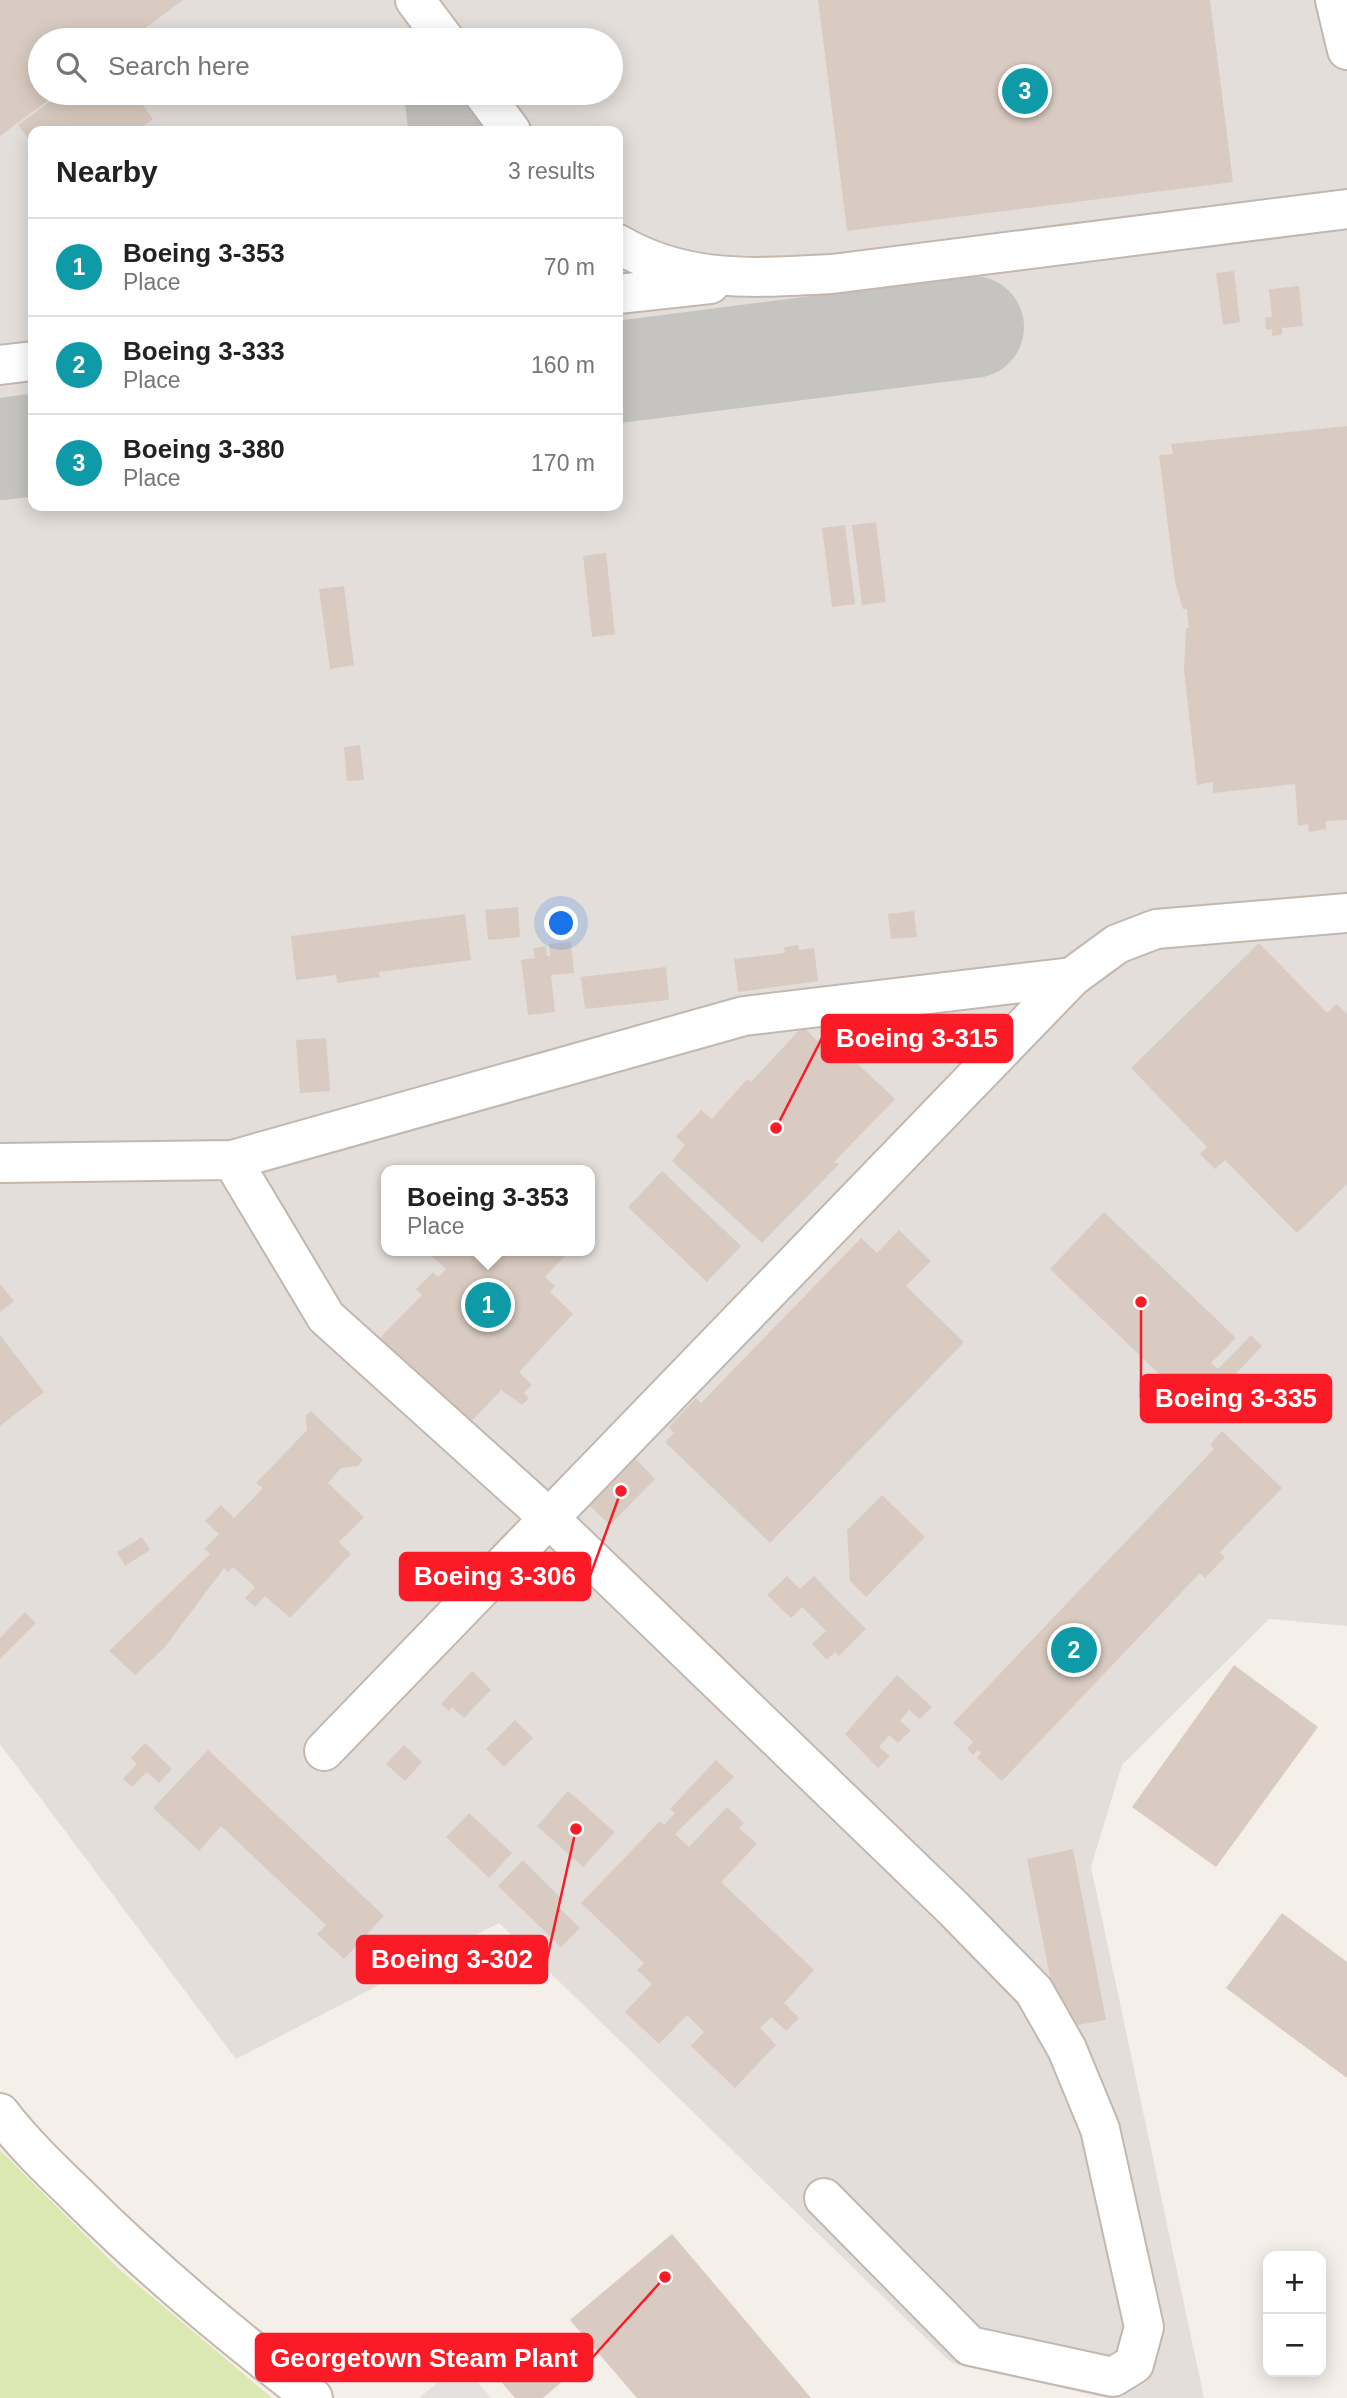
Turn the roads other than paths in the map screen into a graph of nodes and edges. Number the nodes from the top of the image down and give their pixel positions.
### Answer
1 (415, 0) edge
2 (1335, 0) edge
3 (435, 28) edge
4 (1347, 50) edge
5 (492, 105) edge
6 (507, 126) edge
7 (1347, 209) edge
8 (623, 247) edge
9 (767, 277) junction
10 (623, 293) edge
11 (28, 362) edge
12 (0, 365) edge
13 (1347, 913) edge
14 (1072, 977) junction
15 (232, 1160) junction
16 (0, 1163) edge
17 (549, 1518) junction
18 (324, 1751) dead end
19 (0, 2113) edge
20 (824, 2198) dead end
21 (313, 2398) edge

1 - 3 lane
2 - 4 lane
5 - 6 lane
7 - 9 lane
8 - 9 lane
9 - 10 lane
11 - 12 lane
13 - 14 lane
14 - 15 lane
14 - 17 lane
15 - 16 lane
15 - 17 lane
17 - 18 lane
17 - 20 lane
19 - 21 lane

